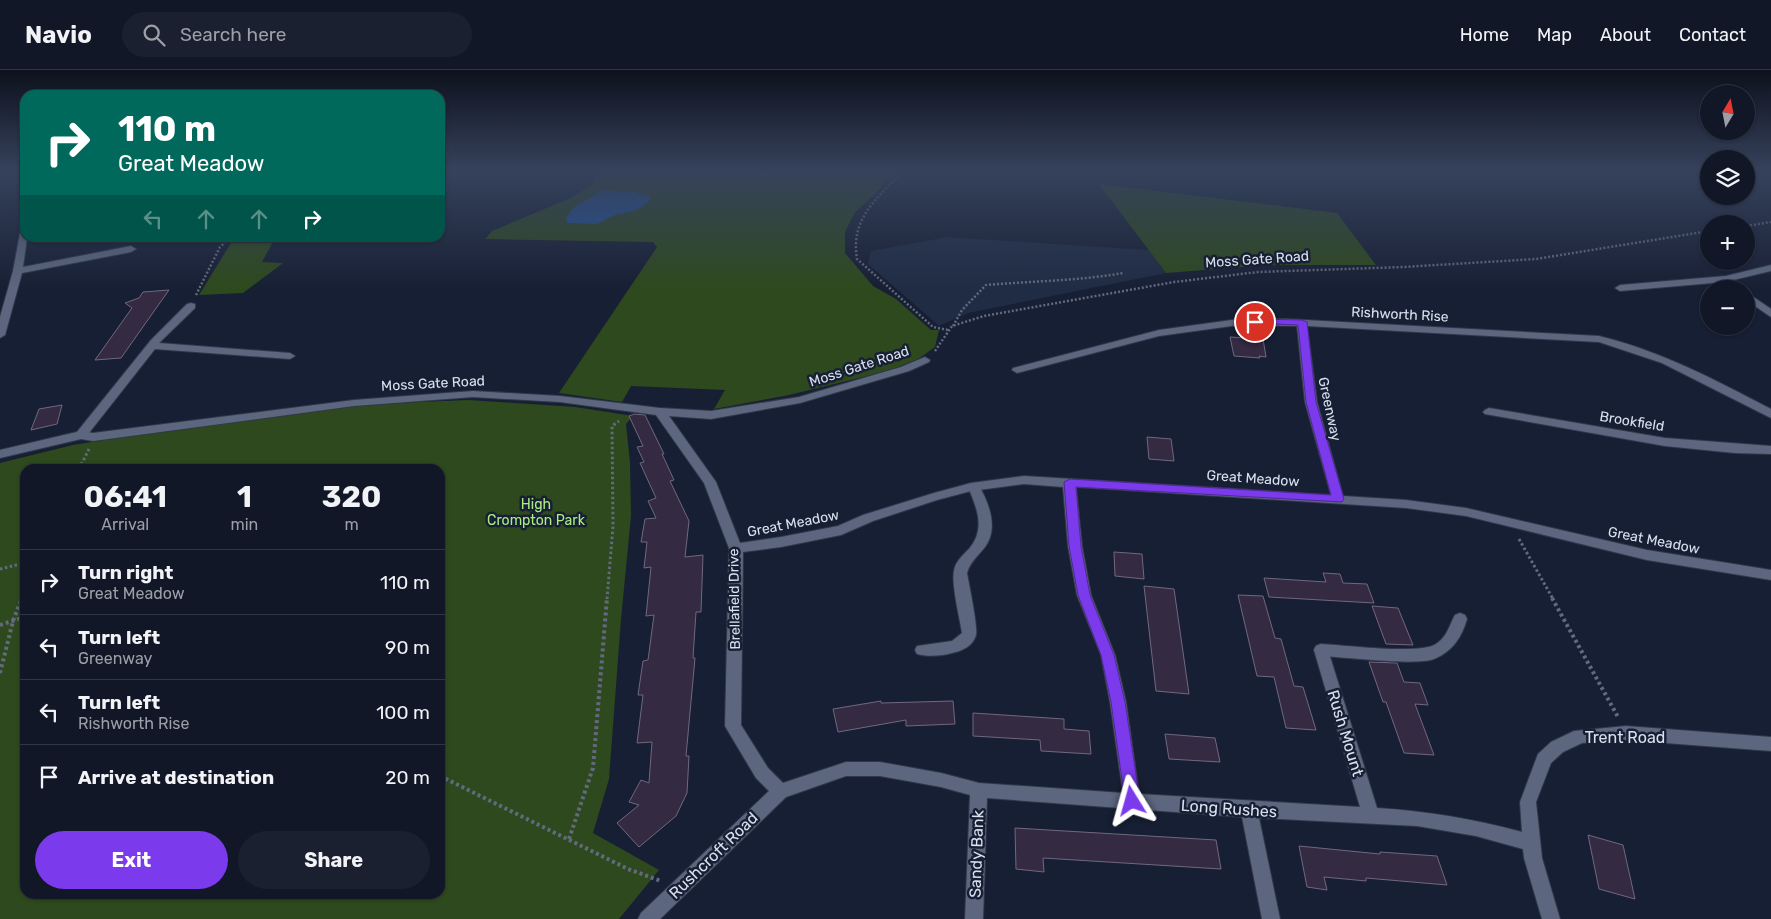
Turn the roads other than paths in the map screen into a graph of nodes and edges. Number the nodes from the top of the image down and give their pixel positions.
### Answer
1 (22, 242) edge
2 (131, 249) dead end
3 (1771, 268) edge
4 (18, 271) junction
5 (1726, 279) joint
6 (1620, 288) dead end
7 (1755, 301) edge
8 (190, 306) road end
9 (1771, 314) edge
10 (1302, 322) junction
11 (0, 335) edge
12 (152, 346) junction
13 (290, 356) dead end
14 (925, 360) road end
15 (1017, 370) dead end
16 (660, 412) junction
17 (1489, 412) dead end
18 (1771, 414) edge
19 (87, 436) junction
20 (1771, 450) edge
21 (0, 454) edge
22 (1070, 482) junction
23 (974, 487) junction
24 (1338, 499) junction
25 (736, 548) junction
26 (1771, 575) edge
27 (1460, 619) dead end
28 (922, 650) dead end
29 (1771, 744) edge
30 (979, 790) junction
31 (780, 791) junction
32 (1132, 801) junction
33 (1250, 810) junction
34 (1371, 816) junction
35 (1532, 843) junction
36 (647, 919) edge
37 (974, 919) edge
38 (1271, 919) edge
39 (1551, 919) edge

1 - 4 street
2 - 4 street
3 - 5 street
4 - 11 street
5 - 6 street
7 - 9 street
8 - 12 street
10 - 15 street, Rishworth Rise
10 - 18 street, Rishworth Rise
10 - 24 street, Greenway
12 - 13 street
12 - 19 street
14 - 16 street, Moss Gate Road
16 - 19 street, Moss Gate Road
16 - 25 street, Brellafield Drive
17 - 20 street, Brookfield
19 - 21 street, Moss Gate Road
22 - 23 street, Great Meadow
22 - 24 street, Great Meadow
22 - 32 street
23 - 25 street, Great Meadow
23 - 28 street
24 - 26 street, Great Meadow
25 - 31 street, Brellafield Drive
27 - 34 street, Rush Mount
29 - 35 street, Trent Road
30 - 31 street, Long Rushes
30 - 32 street, Long Rushes
30 - 37 street, Sandy Bank
31 - 36 street, Rushcroft Road
32 - 33 street, Long Rushes
33 - 34 street, Long Rushes
33 - 38 street
34 - 35 street, Long Rushes
35 - 39 street, Trent Road

